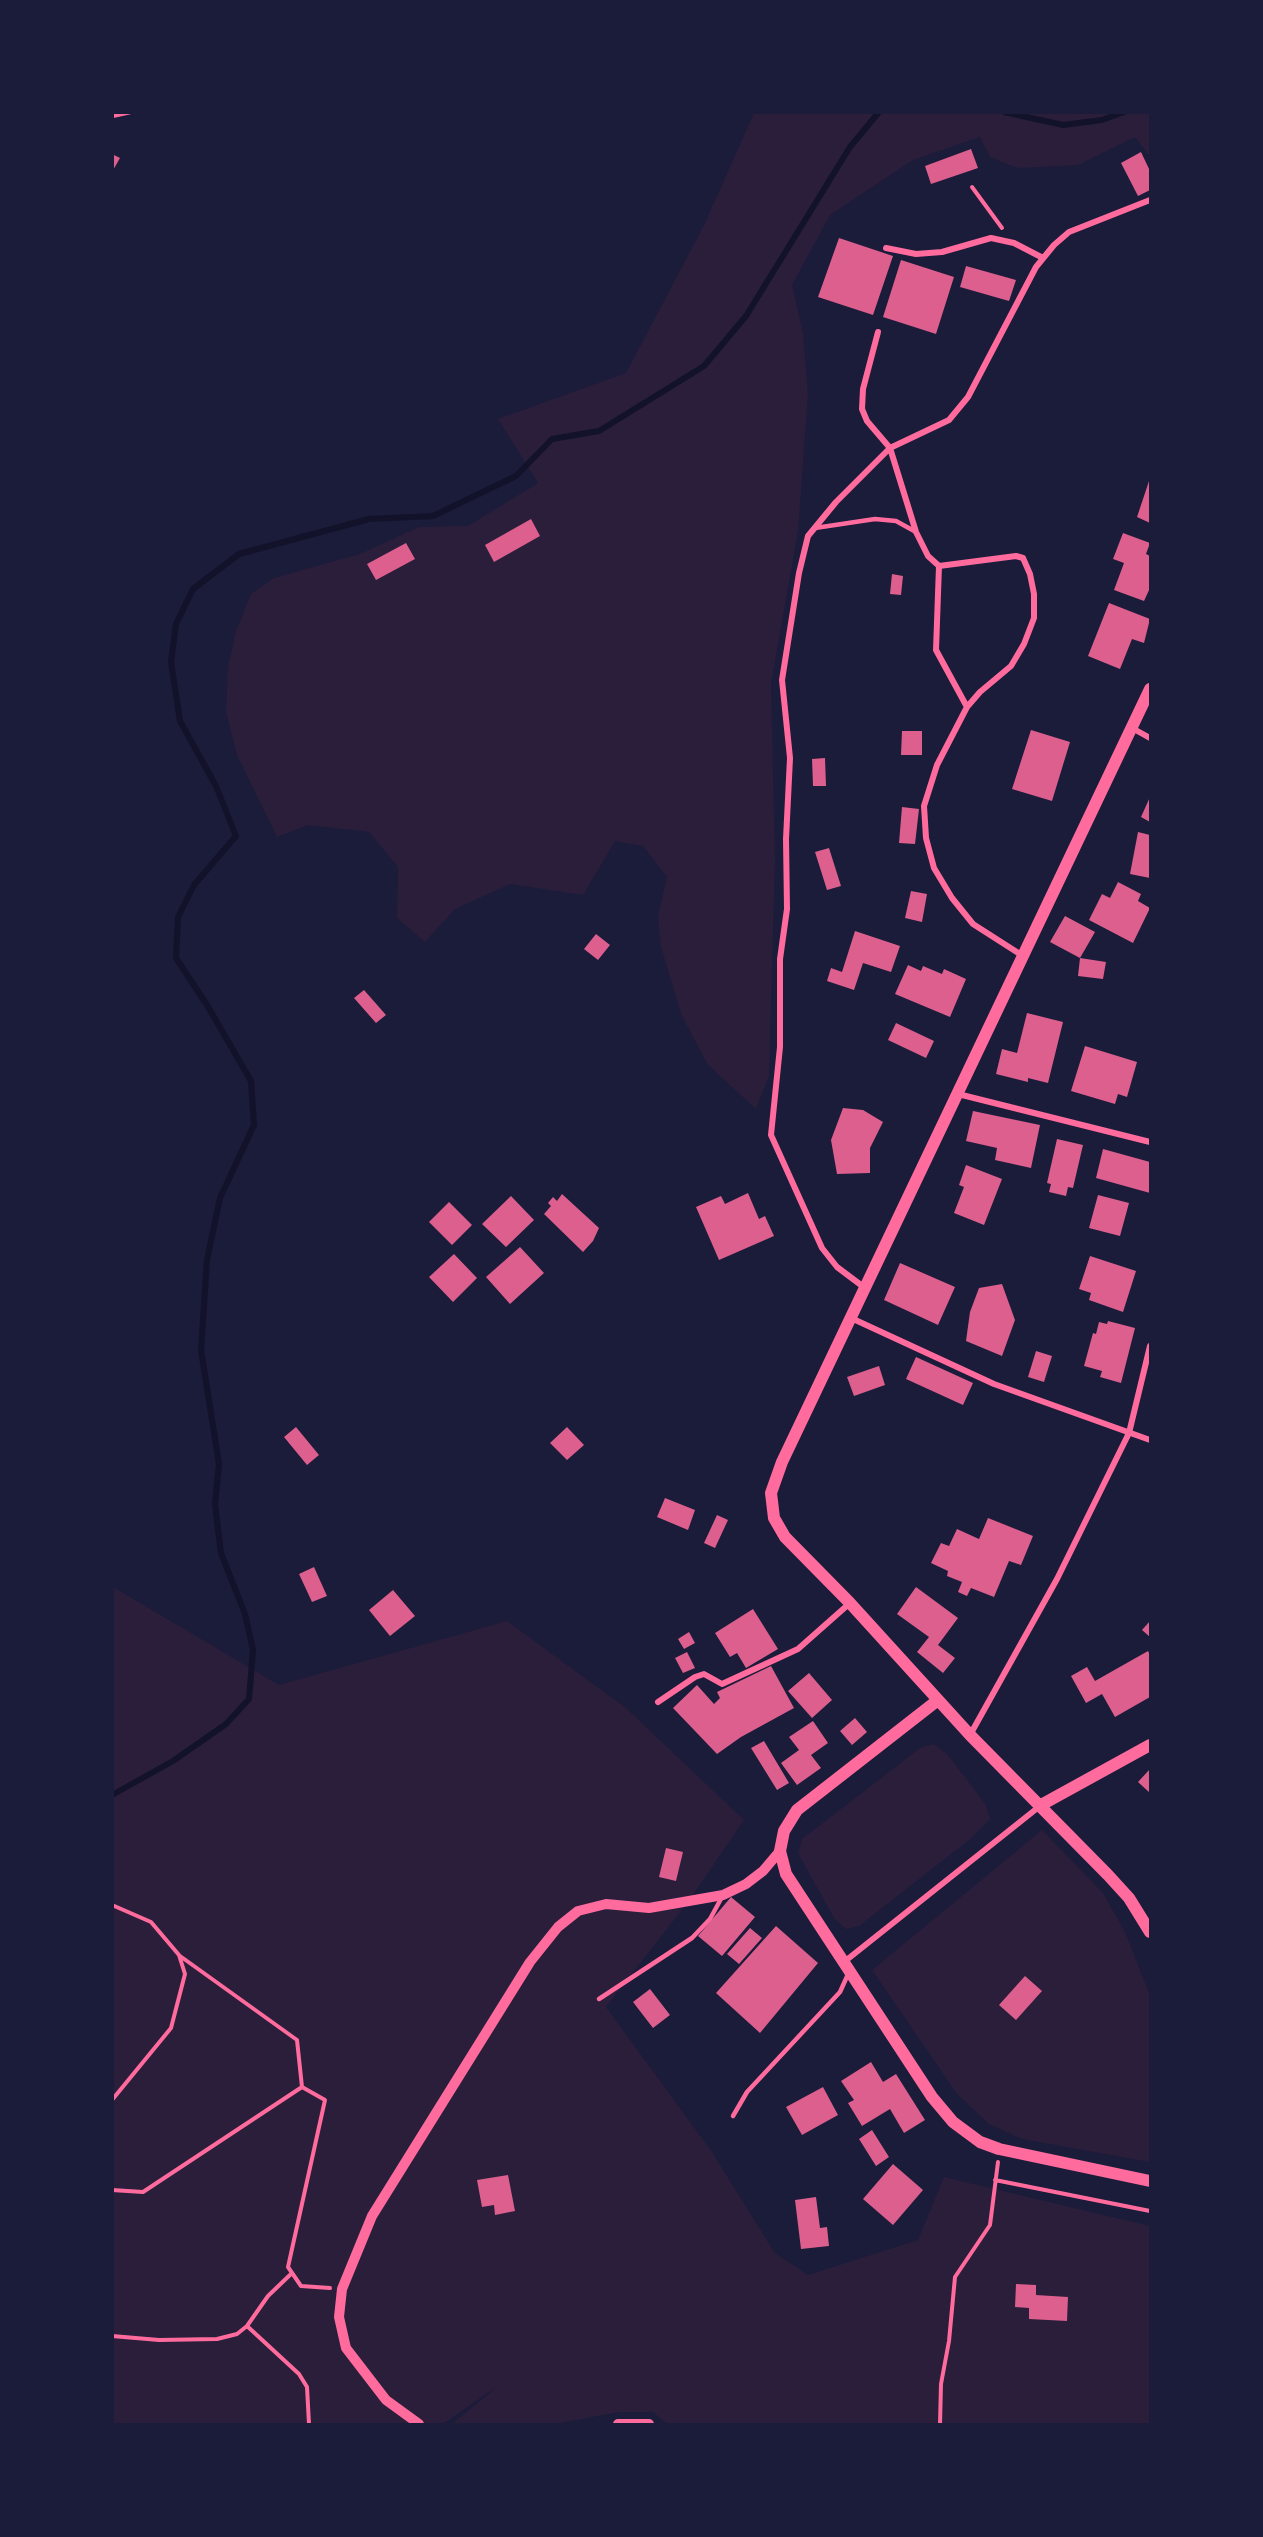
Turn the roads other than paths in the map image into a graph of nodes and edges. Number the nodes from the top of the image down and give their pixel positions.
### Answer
1 (130, 112) edge
2 (112, 117) edge
3 (1150, 200) edge
4 (886, 248) dead end
5 (1044, 258) junction
6 (878, 332) dead end
7 (890, 447) junction
8 (815, 528) junction
9 (916, 532) junction
10 (939, 566) junction
11 (1150, 689) edge
12 (967, 707) junction
13 (1132, 728) junction
14 (1150, 738) edge
15 (1024, 956) junction
16 (958, 1094) junction
17 (1150, 1142) edge
18 (865, 1288) junction
19 (851, 1318) junction
20 (1150, 1347) edge
21 (1129, 1433) junction
22 (1150, 1440) edge
23 (850, 1603) junction
24 (938, 1700) junction
25 (658, 1702) dead end
26 (970, 1736) junction
27 (1150, 1745) edge
28 (1041, 1805) junction
29 (780, 1851) junction
30 (723, 1895) junction
31 (1150, 1932) edge
32 (846, 1967) junction
33 (599, 1999) dead end
34 (733, 2116) dead end
35 (1150, 2181) edge
36 (419, 2424) edge
37 (618, 2424) edge
38 (649, 2424) edge

1 - 2 lane
3 - 5 street
4 - 5 street
5 - 7 street
6 - 7 street
7 - 8 street
7 - 9 street
8 - 9 lane
8 - 18 street
9 - 10 street
10 - 12 street
10 - 12 street
11 - 13 main road
12 - 15 street
13 - 14 street
13 - 15 main road
15 - 16 main road
16 - 17 street
16 - 18 main road
18 - 19 main road
19 - 21 street
19 - 23 main road
20 - 21 street
21 - 22 street
21 - 26 street
23 - 24 main road
23 - 25 street
24 - 26 main road
24 - 29 main road
26 - 28 main road
27 - 28 main road
28 - 31 main road
28 - 32 street
29 - 30 street
29 - 32 main road
30 - 33 lane
30 - 36 street
32 - 34 lane
32 - 35 main road
37 - 38 street

